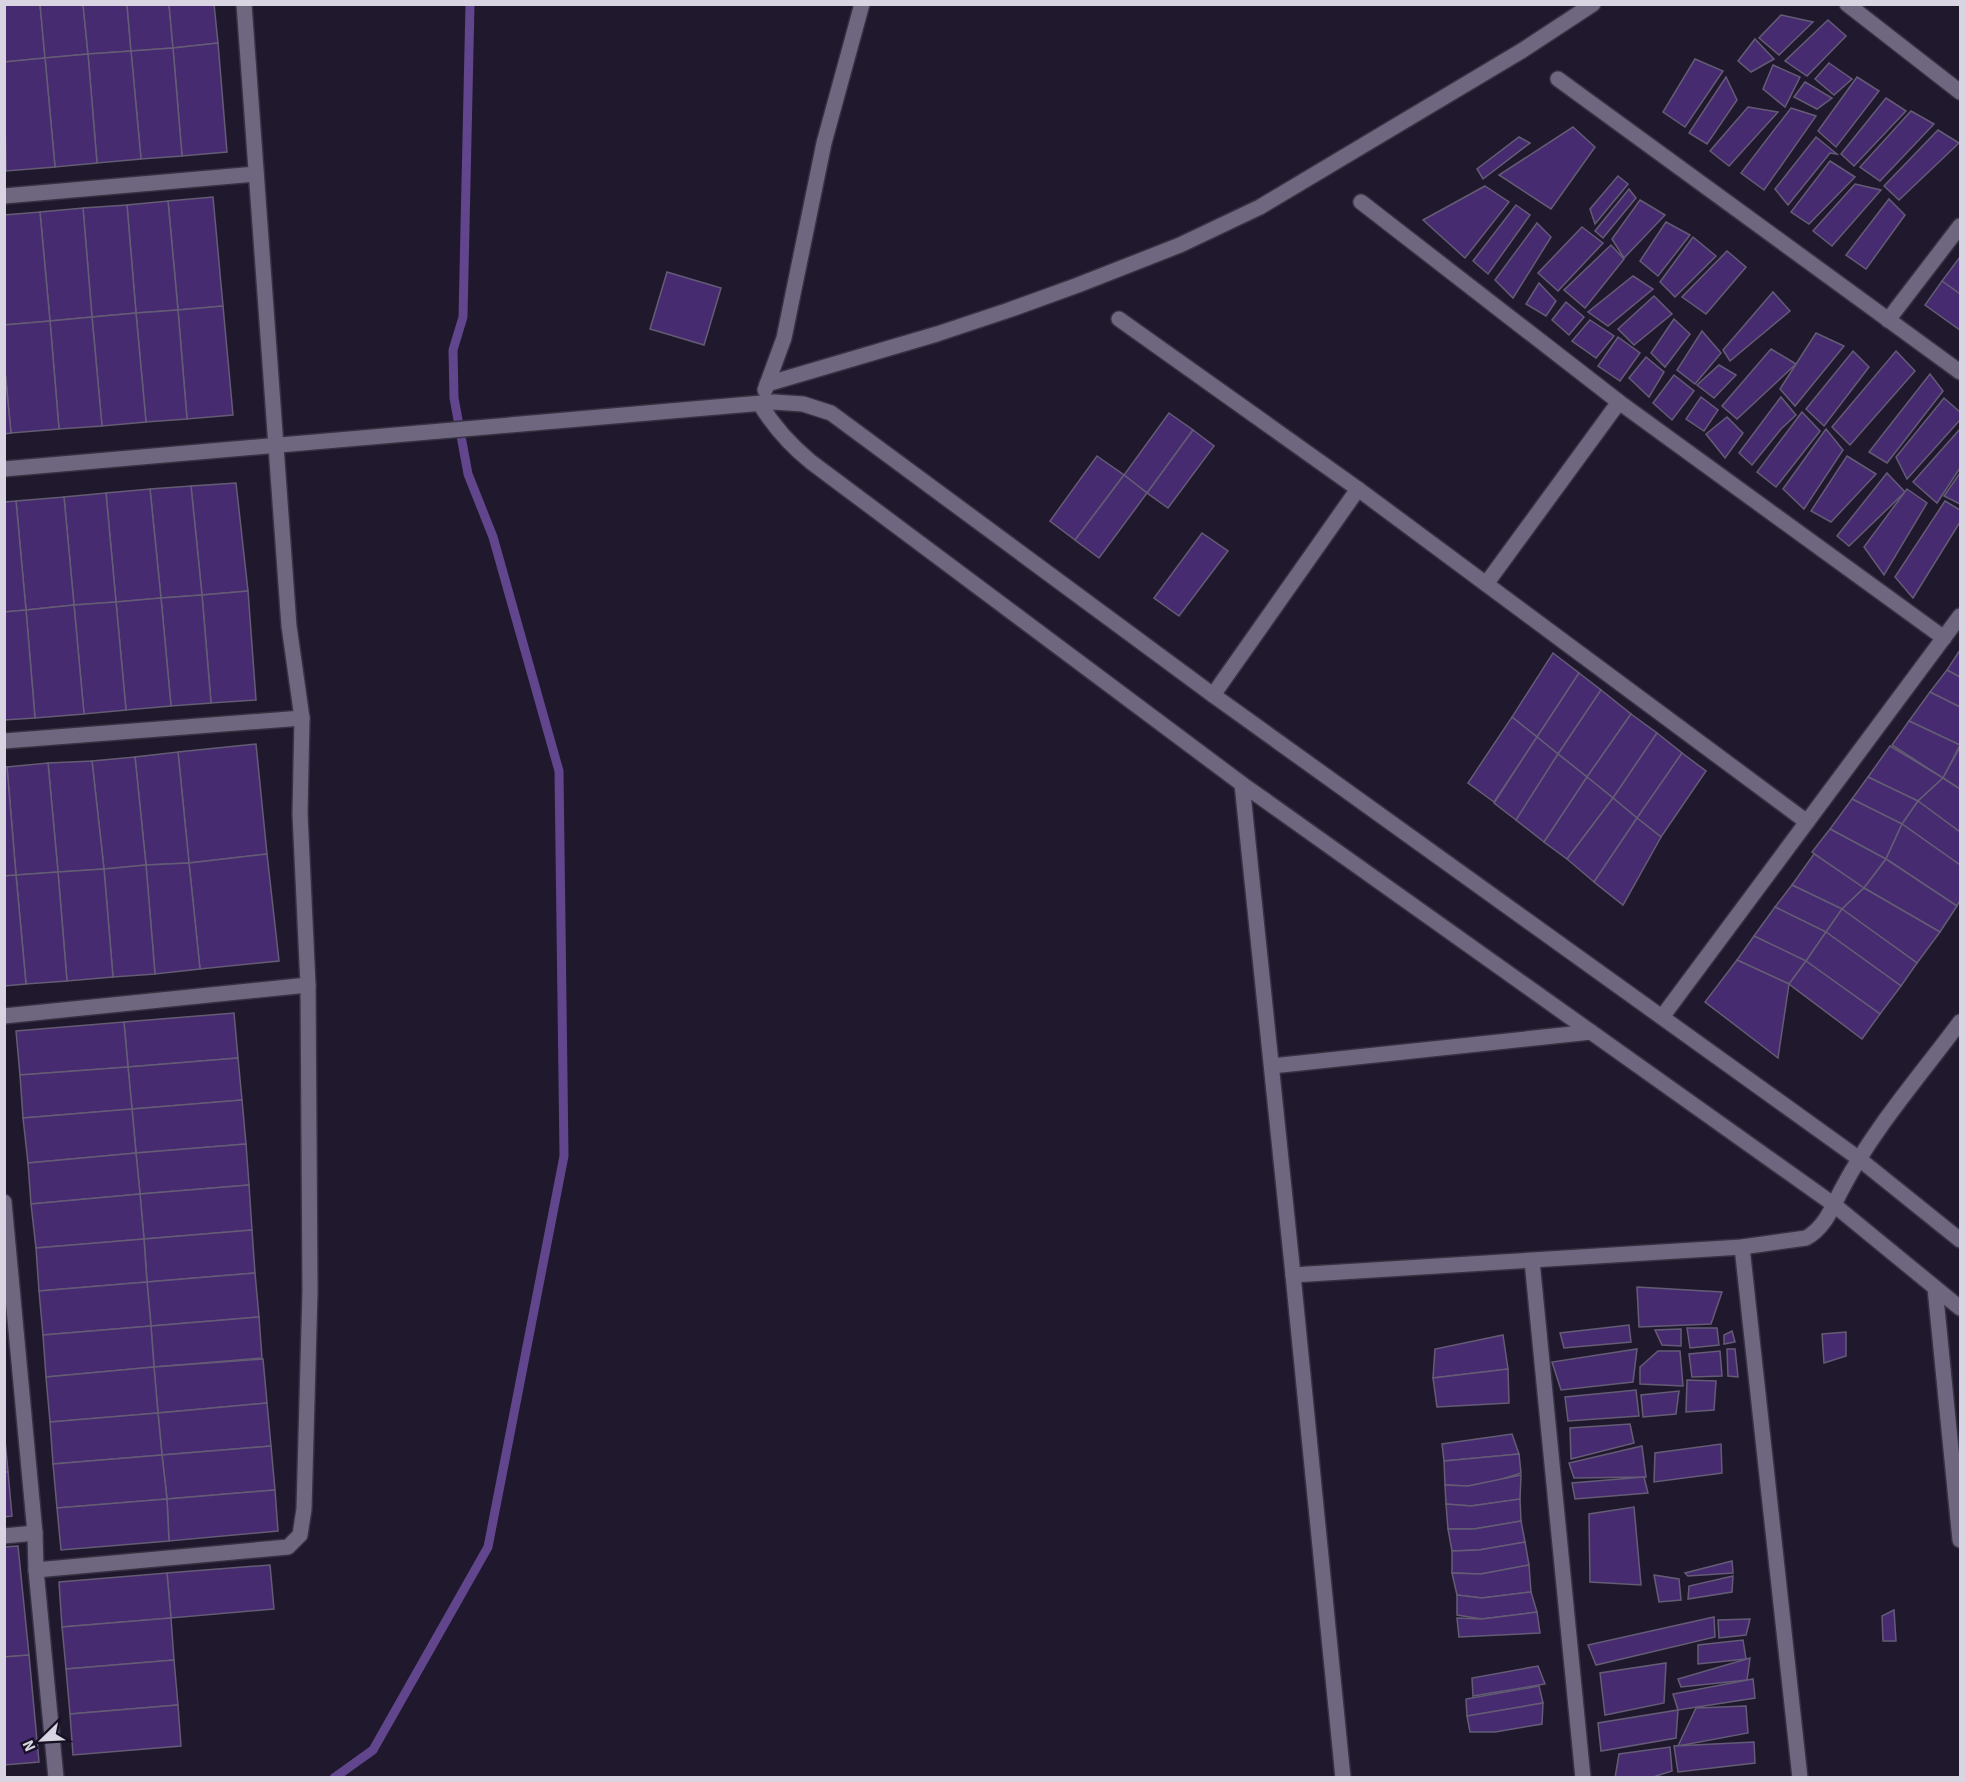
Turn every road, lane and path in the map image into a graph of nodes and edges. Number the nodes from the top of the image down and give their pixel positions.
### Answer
1 (244, 4) edge
2 (862, 4) edge
3 (1593, 4) edge
4 (1847, 4) edge
5 (1558, 79) dead end
6 (1960, 92) edge
7 (255, 174) junction
8 (4, 196) edge
9 (1361, 202) dead end
10 (1960, 226) edge
11 (1119, 320) dead end
12 (1888, 320) junction
13 (1960, 372) edge
14 (767, 384) junction
15 (1619, 402) junction
16 (760, 404) junction
17 (275, 445) junction
18 (4, 469) edge
19 (1358, 489) junction
20 (1486, 584) junction
21 (1960, 616) edge
22 (1944, 638) junction
23 (1213, 695) junction
24 (302, 718) junction
25 (4, 741) edge
26 (1242, 783) junction
27 (1807, 822) junction
28 (308, 985) junction
29 (4, 1016) edge
30 (1662, 1017) junction
31 (1960, 1022) edge
32 (1591, 1032) junction
33 (1272, 1066) junction
34 (1858, 1158) junction
35 (4, 1202) edge
36 (1833, 1204) junction
37 (1960, 1240) edge
38 (1742, 1247) junction
39 (1532, 1261) junction
40 (1293, 1275) junction
41 (1935, 1288) junction
42 (1960, 1308) edge
43 (35, 1533) junction
44 (4, 1536) edge
45 (1960, 1540) edge
46 (36, 1570) junction
47 (56, 1778) edge
48 (1343, 1778) edge
49 (1583, 1778) edge
50 (1800, 1778) edge

1 - 7 street
2 - 14 street
3 - 14 street
4 - 6 street
5 - 12 street
7 - 8 street
7 - 17 street
9 - 15 street
10 - 12 street
11 - 19 street
12 - 13 street
14 - 16 street
15 - 20 street
15 - 22 street
16 - 17 street
16 - 23 street
16 - 26 street
17 - 18 street
17 - 24 street
19 - 20 street
19 - 23 street
20 - 27 street
21 - 22 street
22 - 27 street
23 - 30 street
24 - 25 street
24 - 28 street
26 - 32 street
26 - 33 street
27 - 30 street
28 - 29 street
28 - 46 street
30 - 34 street
31 - 34 street
32 - 33 street
32 - 36 street
33 - 40 street
34 - 36 street
34 - 37 street
35 - 43 street
36 - 38 street
36 - 41 street
38 - 39 street
38 - 50 street
39 - 40 street
39 - 49 street
40 - 48 street
41 - 42 street
41 - 45 street
43 - 44 street
43 - 46 street
46 - 47 street

